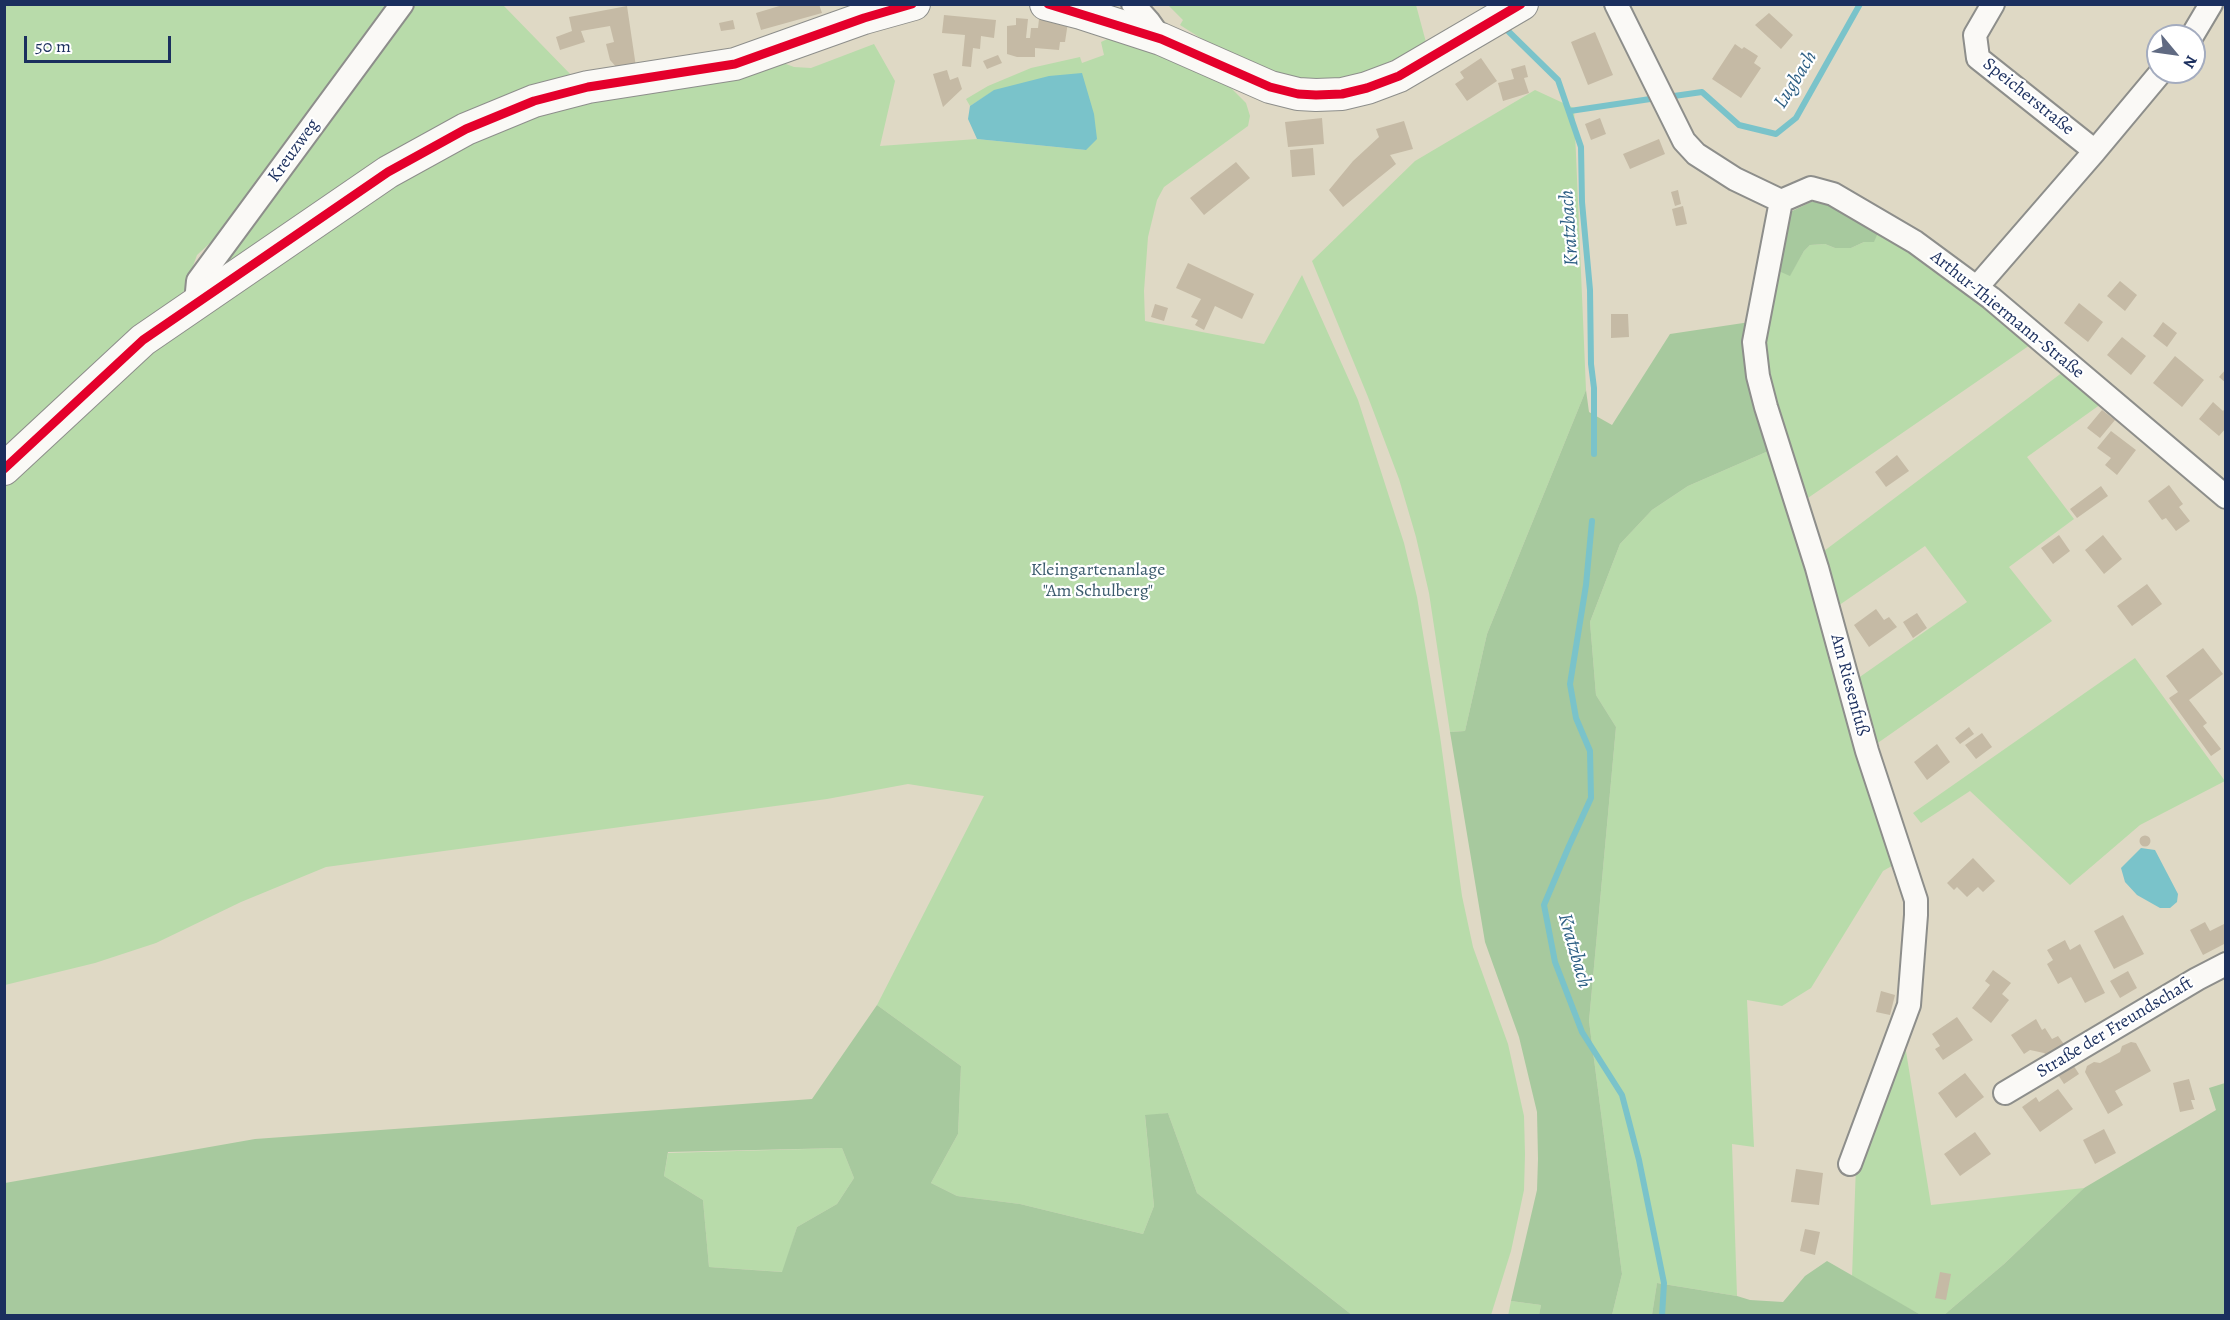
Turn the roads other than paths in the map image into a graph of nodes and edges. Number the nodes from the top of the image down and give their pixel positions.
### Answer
1 (402, 4) edge
2 (914, 4) edge
3 (1046, 4) edge
4 (1133, 4) edge
5 (1522, 4) edge
6 (1616, 4) edge
7 (1993, 4) edge
8 (2211, 4) edge
9 (1082, 9) edge
10 (2199, 24) edge
11 (1161, 39) junction
12 (2151, 84) edge
13 (2095, 151) junction
14 (1781, 201) junction
15 (1977, 287) junction
16 (196, 302) junction
17 (4, 469) edge
18 (2226, 496) edge
19 (2226, 964) edge
20 (2005, 1093) dead end
21 (1850, 1164) dead end

1 - 16 street, Kreuzweg
2 - 16 street
3 - 9 street
4 - 11 street
5 - 11 street
6 - 14 street
7 - 13 street, Speicherstraße
8 - 10 street
9 - 11 street
12 - 13 street
13 - 15 street
14 - 15 street, Arthur-Thiermann-Straße
14 - 21 street, Am Riesenfuß
15 - 18 street, Arthur-Thiermann-Straße
16 - 17 street
19 - 20 street, Straße der Freundschaft

